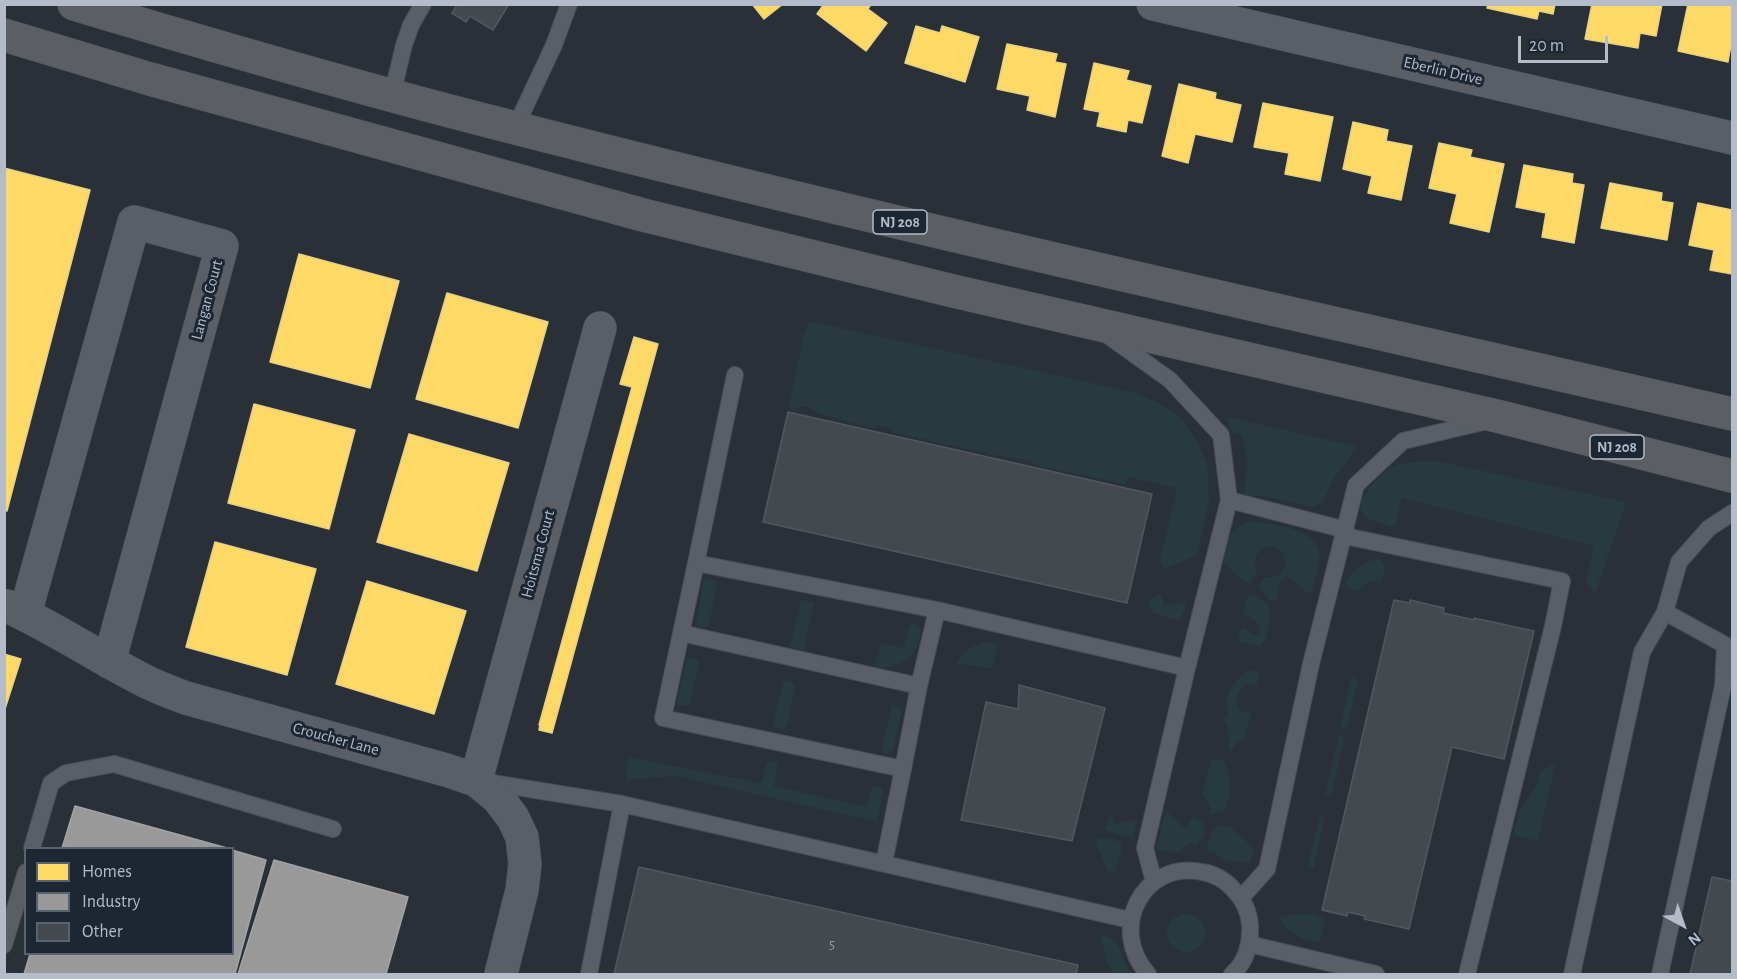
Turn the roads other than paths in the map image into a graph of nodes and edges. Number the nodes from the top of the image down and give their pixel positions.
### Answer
1 (74, 4) edge
2 (423, 4) edge
3 (569, 4) edge
4 (1153, 4) edge
5 (4, 35) edge
6 (392, 95) junction
7 (515, 128) junction
8 (1732, 138) edge
9 (1089, 323) junction
10 (600, 328) dead end
11 (735, 375) dead end
12 (1732, 414) edge
13 (1501, 417) junction
14 (1732, 476) edge
15 (1229, 500) junction
16 (1732, 513) edge
17 (1346, 533) junction
18 (696, 563) junction
19 (15, 610) edge
20 (937, 610) junction
21 (1665, 612) junction
22 (681, 633) junction
23 (1729, 646) edge
24 (110, 662) junction
25 (1186, 668) junction
26 (919, 686) junction
27 (903, 770) junction
28 (476, 780) junction
29 (622, 804) junction
30 (333, 829) dead end
31 (33, 847) edge
32 (884, 863) junction
33 (24, 879) edge
34 (1154, 882) junction
35 (1241, 898) junction
36 (1130, 920) junction
37 (1249, 944) junction
38 (4, 945) edge
39 (501, 975) edge
40 (589, 975) edge
41 (1148, 975) edge
42 (1232, 975) edge
43 (1376, 975) edge
44 (1467, 975) edge
45 (1572, 975) edge
46 (1660, 975) edge

1 - 6 highway, NJ 208
2 - 6 lane
3 - 7 lane
4 - 8 street, Eberlin Drive
5 - 9 highway, NJ 208
6 - 7 highway, NJ 208
7 - 12 highway, NJ 208
9 - 13 highway, NJ 208
9 - 15 lane
10 - 28 street, Hoitsma Court
11 - 18 lane
13 - 14 highway, NJ 208
13 - 17 lane
15 - 17 lane
15 - 25 lane
16 - 21 lane
17 - 35 lane
17 - 44 lane
18 - 20 lane
18 - 22 lane
19 - 24 street, Croucher Lane
19 - 24 street, Langan Court
20 - 25 lane
20 - 26 lane
21 - 23 lane
21 - 45 lane
22 - 26 lane
22 - 27 lane
23 - 46 lane
24 - 28 street, Croucher Lane
25 - 34 lane
26 - 27 lane
27 - 32 lane
28 - 29 lane
28 - 39 street, Croucher Lane
29 - 32 lane
29 - 40 lane
30 - 31 lane
32 - 36 lane
33 - 38 lane
34 - 35 lane
34 - 36 lane
35 - 37 lane
36 - 41 lane
37 - 42 lane
37 - 43 lane

